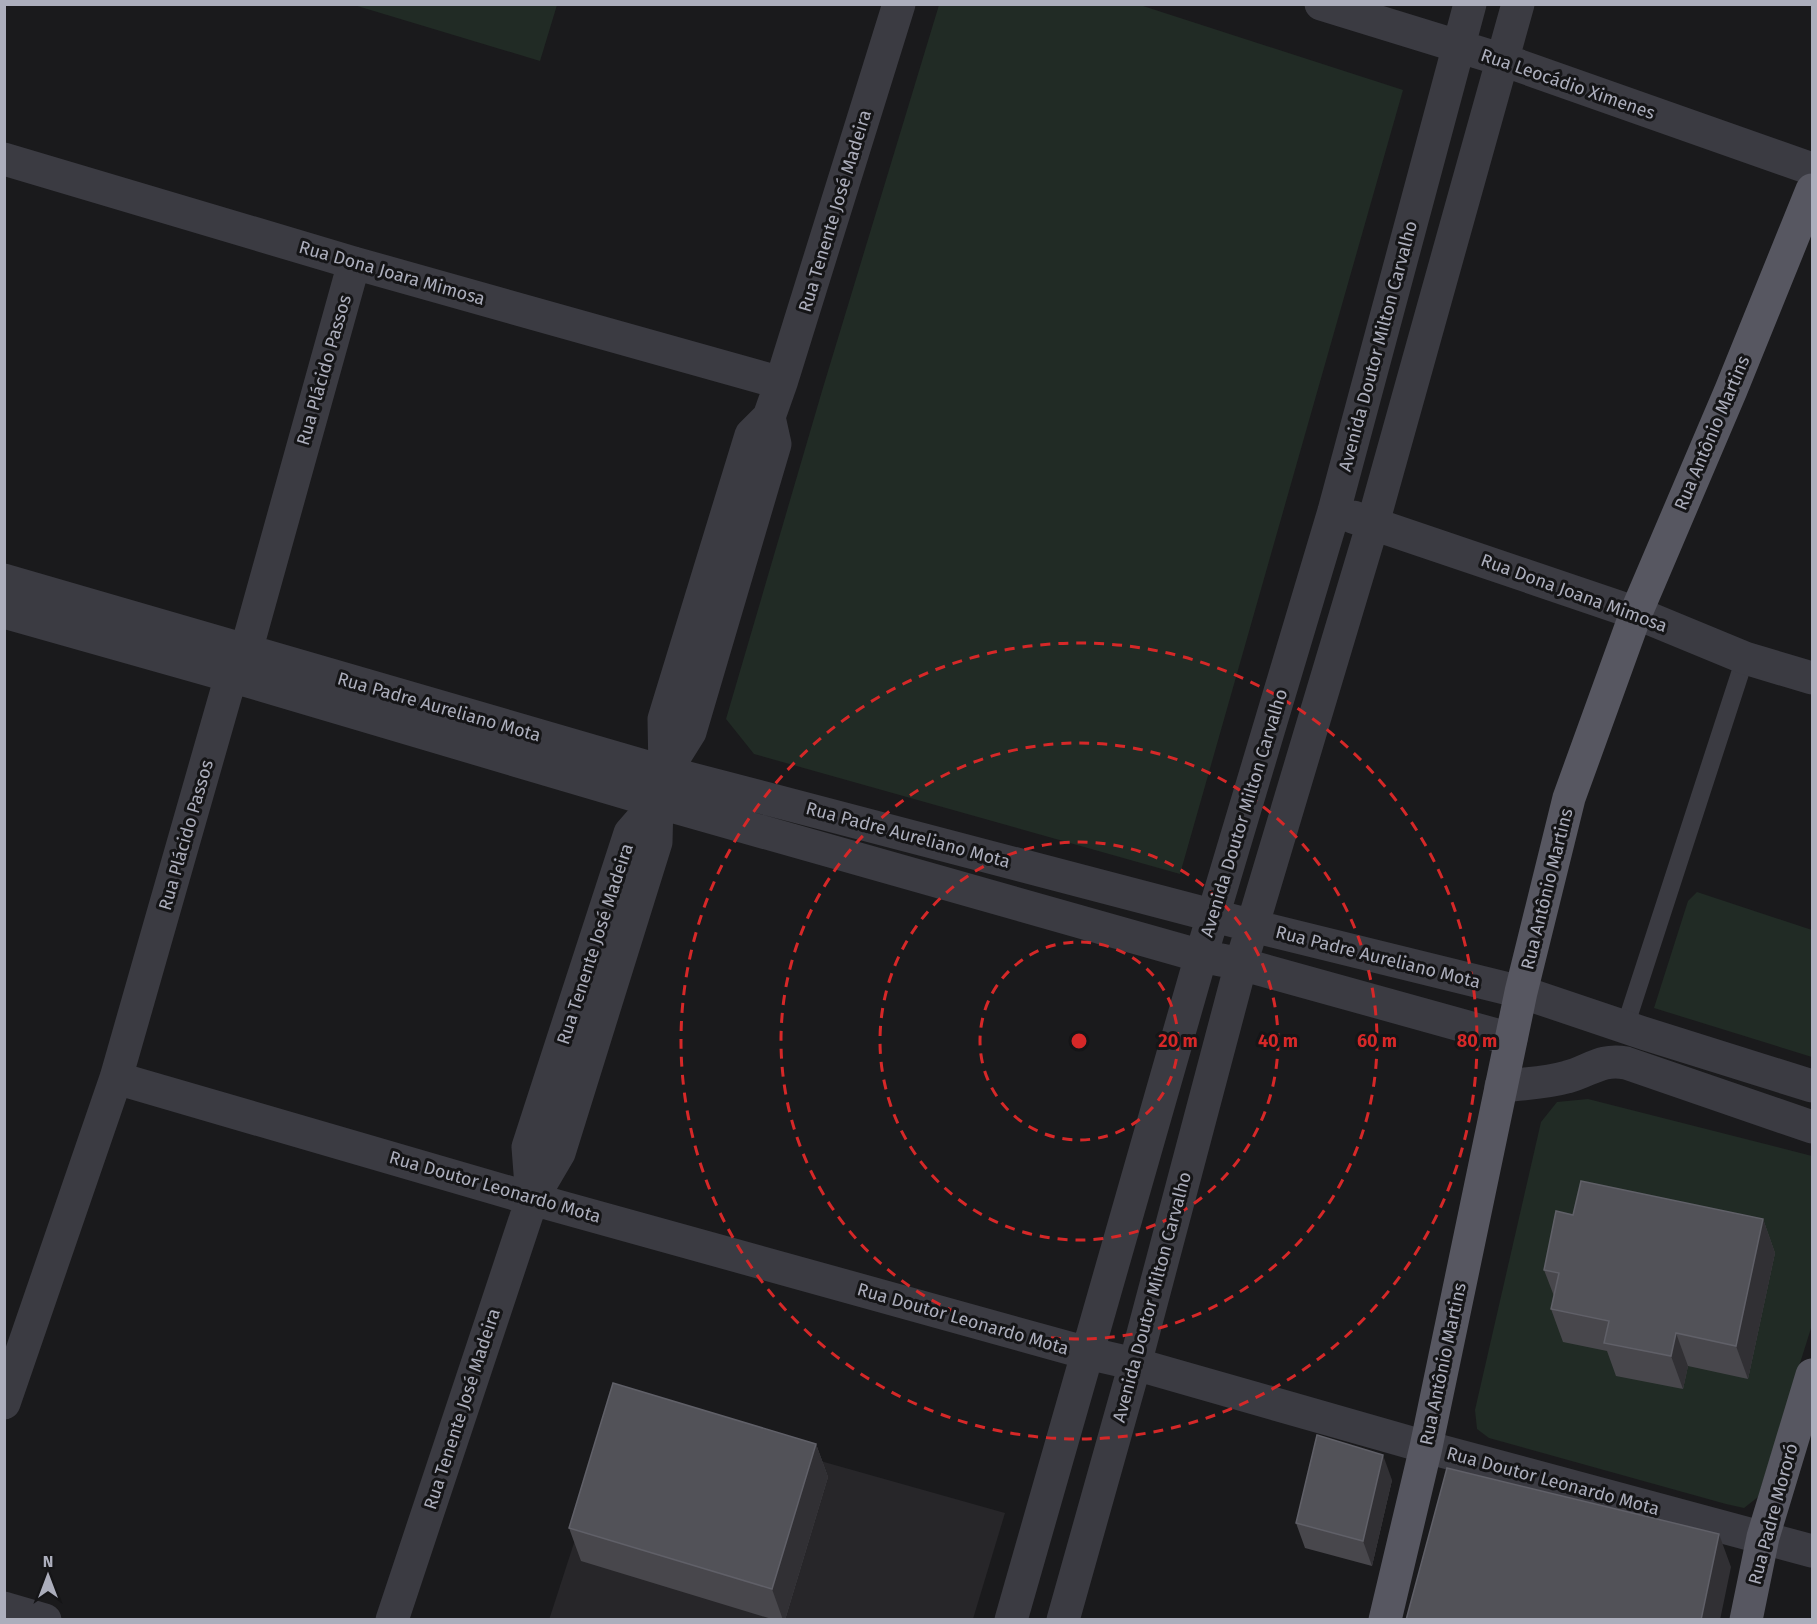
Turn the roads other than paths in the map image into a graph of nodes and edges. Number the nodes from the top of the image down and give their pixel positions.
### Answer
1 (899, 4) edge
2 (1321, 4) edge
3 (1470, 4) edge
4 (1518, 4) edge
5 (1459, 47) junction
6 (1503, 60) junction
7 (4, 159) edge
8 (1812, 169) edge
9 (1812, 190) edge
10 (354, 263) junction
11 (781, 383) junction
12 (1334, 511) junction
13 (1373, 523) junction
14 (4, 580) edge
15 (4, 612) edge
16 (1636, 614) junction
17 (1744, 658) junction
18 (238, 663) junction
19 (1812, 678) edge
20 (661, 787) junction
21 (1214, 915) junction
22 (1253, 926) junction
23 (1201, 956) junction
24 (1241, 964) junction
25 (1521, 992) junction
26 (1625, 1026) junction
27 (1511, 1039) junction
28 (116, 1078) junction
29 (1501, 1086) junction
30 (1812, 1086) edge
31 (1812, 1127) edge
32 (532, 1199) junction
33 (1087, 1353) junction
34 (1135, 1364) junction
35 (1812, 1375) edge
36 (4, 1403) edge
37 (1426, 1447) junction
38 (1763, 1537) junction
39 (1812, 1551) edge
40 (4, 1608) edge
41 (45, 1620) edge
42 (392, 1620) edge
43 (1011, 1620) edge
44 (1064, 1620) edge
45 (1385, 1620) edge
46 (1746, 1620) edge

1 - 11 street, Rua Tenente José Madeira
2 - 5 street, Rua Leocádio Ximenes
3 - 5 street, Avenida Doutor Milton Carvalho
4 - 6 street, Avenida Doutor Milton Carvalho
5 - 6 street, Rua Leocádio Ximenes
5 - 12 street, Avenida Doutor Milton Carvalho
6 - 8 street, Rua Leocádio Ximenes
6 - 13 street, Avenida Doutor Milton Carvalho
7 - 10 street, Rua Dona Joara Mimosa
9 - 16 main road, Rua Antônio Martins
10 - 11 street, Rua Dona Joara Mimosa
10 - 18 street, Rua Plácido Passos
11 - 20 street, Rua Tenente José Madeira
12 - 13 street, Rua Dona Joana Mimosa
12 - 21 street, Avenida Doutor Milton Carvalho
13 - 16 street, Rua Dona Joana Mimosa
13 - 22 street, Avenida Doutor Milton Carvalho
14 - 18 street, Rua Padre Aureliano Mota
15 - 18 street, Rua Padre Aureliano Mota
16 - 17 street, Rua Dona Joana Mimosa
16 - 25 main road, Rua Antônio Martins
17 - 19 street, Rua Dona Joana Mimosa
17 - 26 lane
18 - 20 street, Rua Padre Aureliano Mota
18 - 28 street, Rua Plácido Passos
20 - 21 street, Rua Padre Aureliano Mota
20 - 23 street, Rua Padre Aureliano Mota
20 - 32 street, Rua Tenente José Madeira
21 - 22 street, Rua Padre Aureliano Mota
21 - 23 street, Avenida Doutor Milton Carvalho
22 - 24 street, Avenida Doutor Milton Carvalho
22 - 25 street, Rua Padre Aureliano Mota
23 - 24 street, Rua Padre Aureliano Mota
23 - 33 street, Avenida Doutor Milton Carvalho
24 - 27 street, Rua Padre Aureliano Mota
24 - 34 street, Avenida Doutor Milton Carvalho
25 - 26 street, Rua Padre Aureliano Mota
25 - 27 main road, Rua Antônio Martins
26 - 30 street, Rua Padre Aureliano Mota
27 - 29 main road, Rua Antônio Martins
28 - 32 street, Rua Doutor Leonardo Mota
28 - 36 street, Rua Plácido Passos
29 - 31 street
29 - 37 main road, Rua Antônio Martins
32 - 33 street, Rua Doutor Leonardo Mota
32 - 42 street, Rua Tenente José Madeira
33 - 34 street, Rua Doutor Leonardo Mota
33 - 43 street, Avenida Doutor Milton Carvalho
34 - 37 street, Rua Doutor Leonardo Mota
34 - 44 street, Avenida Doutor Milton Carvalho
35 - 38 main road, Rua Padre Mororó
37 - 38 street, Rua Doutor Leonardo Mota
37 - 45 main road, Rua Antônio Martins
38 - 39 street, Rua Doutor Leonardo Mota
38 - 46 main road, Rua Padre Mororó
40 - 41 street

